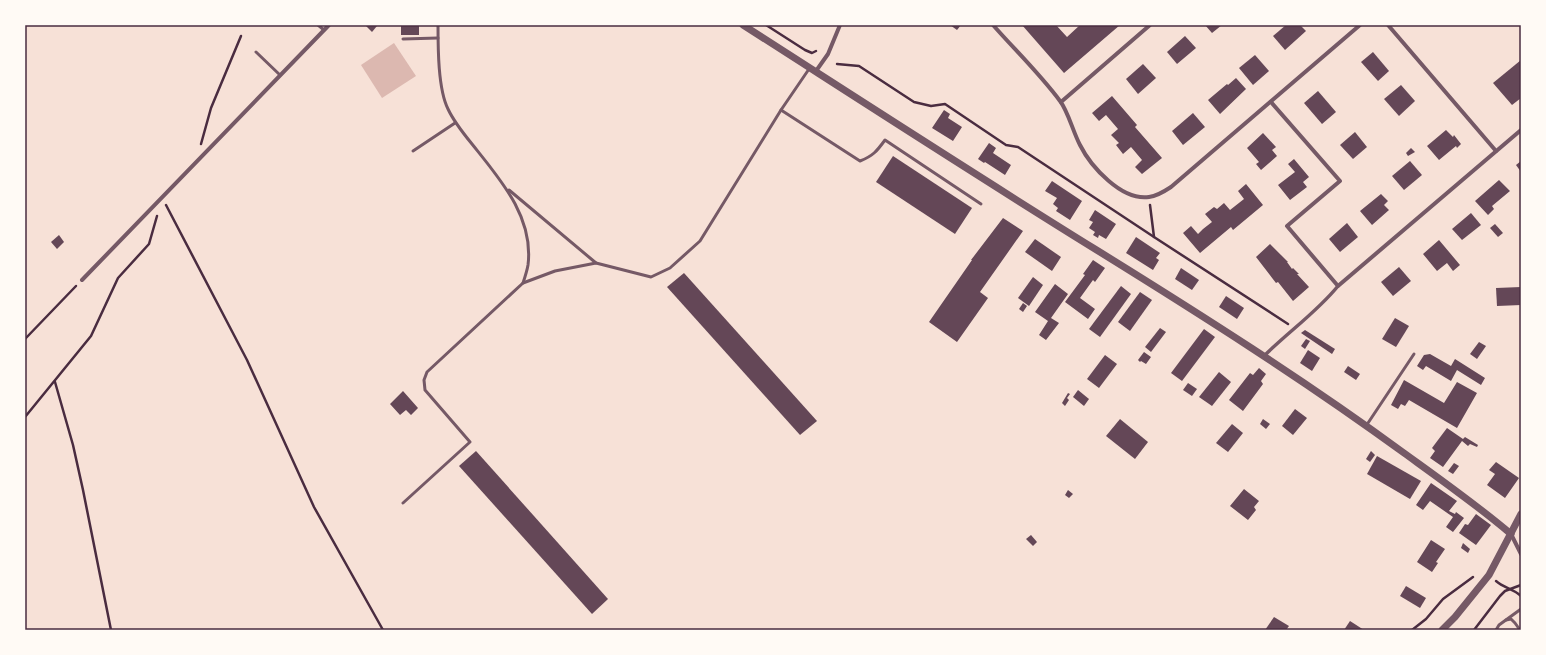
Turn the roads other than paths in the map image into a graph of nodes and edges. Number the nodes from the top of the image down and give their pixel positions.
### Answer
1 (318, 25) edge
2 (329, 25) edge
3 (438, 25) edge
4 (743, 25) edge
5 (840, 25) edge
6 (993, 25) edge
7 (1150, 25) edge
8 (1360, 25) edge
9 (1388, 25) edge
10 (324, 30) junction
11 (438, 38) junction
12 (403, 39) dead end
13 (256, 52) dead end
14 (813, 69) junction
15 (280, 75) junction
16 (1061, 102) junction
17 (1271, 102) junction
18 (781, 110) junction
19 (455, 123) junction
20 (1521, 130) edge
21 (413, 151) dead end
22 (1496, 151) junction
23 (507, 189) junction
24 (981, 204) dead end
25 (596, 263) junction
26 (82, 280) road end
27 (523, 283) junction
28 (1338, 286) junction
29 (1414, 354) dead end
30 (1264, 356) junction
31 (1366, 426) junction
32 (402, 504) dead end
33 (1521, 514) edge
34 (1511, 534) junction
35 (1521, 554) edge
36 (1521, 609) edge
37 (1504, 621) junction
38 (1442, 630) edge
39 (1496, 630) edge
40 (1520, 630) edge

1 - 10 lane
2 - 10 street
3 - 11 lane
4 - 14 street
5 - 14 street
6 - 16 street
7 - 16 street
8 - 17 street
9 - 22 street
10 - 15 street
11 - 12 lane
11 - 19 lane
13 - 15 lane
14 - 18 lane
14 - 30 street
15 - 26 street
16 - 17 street
17 - 28 street
18 - 24 lane
18 - 25 lane
19 - 21 lane
19 - 23 lane
20 - 22 street
22 - 28 street
23 - 25 lane
23 - 27 lane
25 - 27 lane
27 - 32 lane
28 - 30 street
29 - 31 lane
30 - 31 street
31 - 34 street
33 - 34 street
34 - 35 street
34 - 38 street
36 - 37 lane
37 - 39 lane
37 - 40 lane

